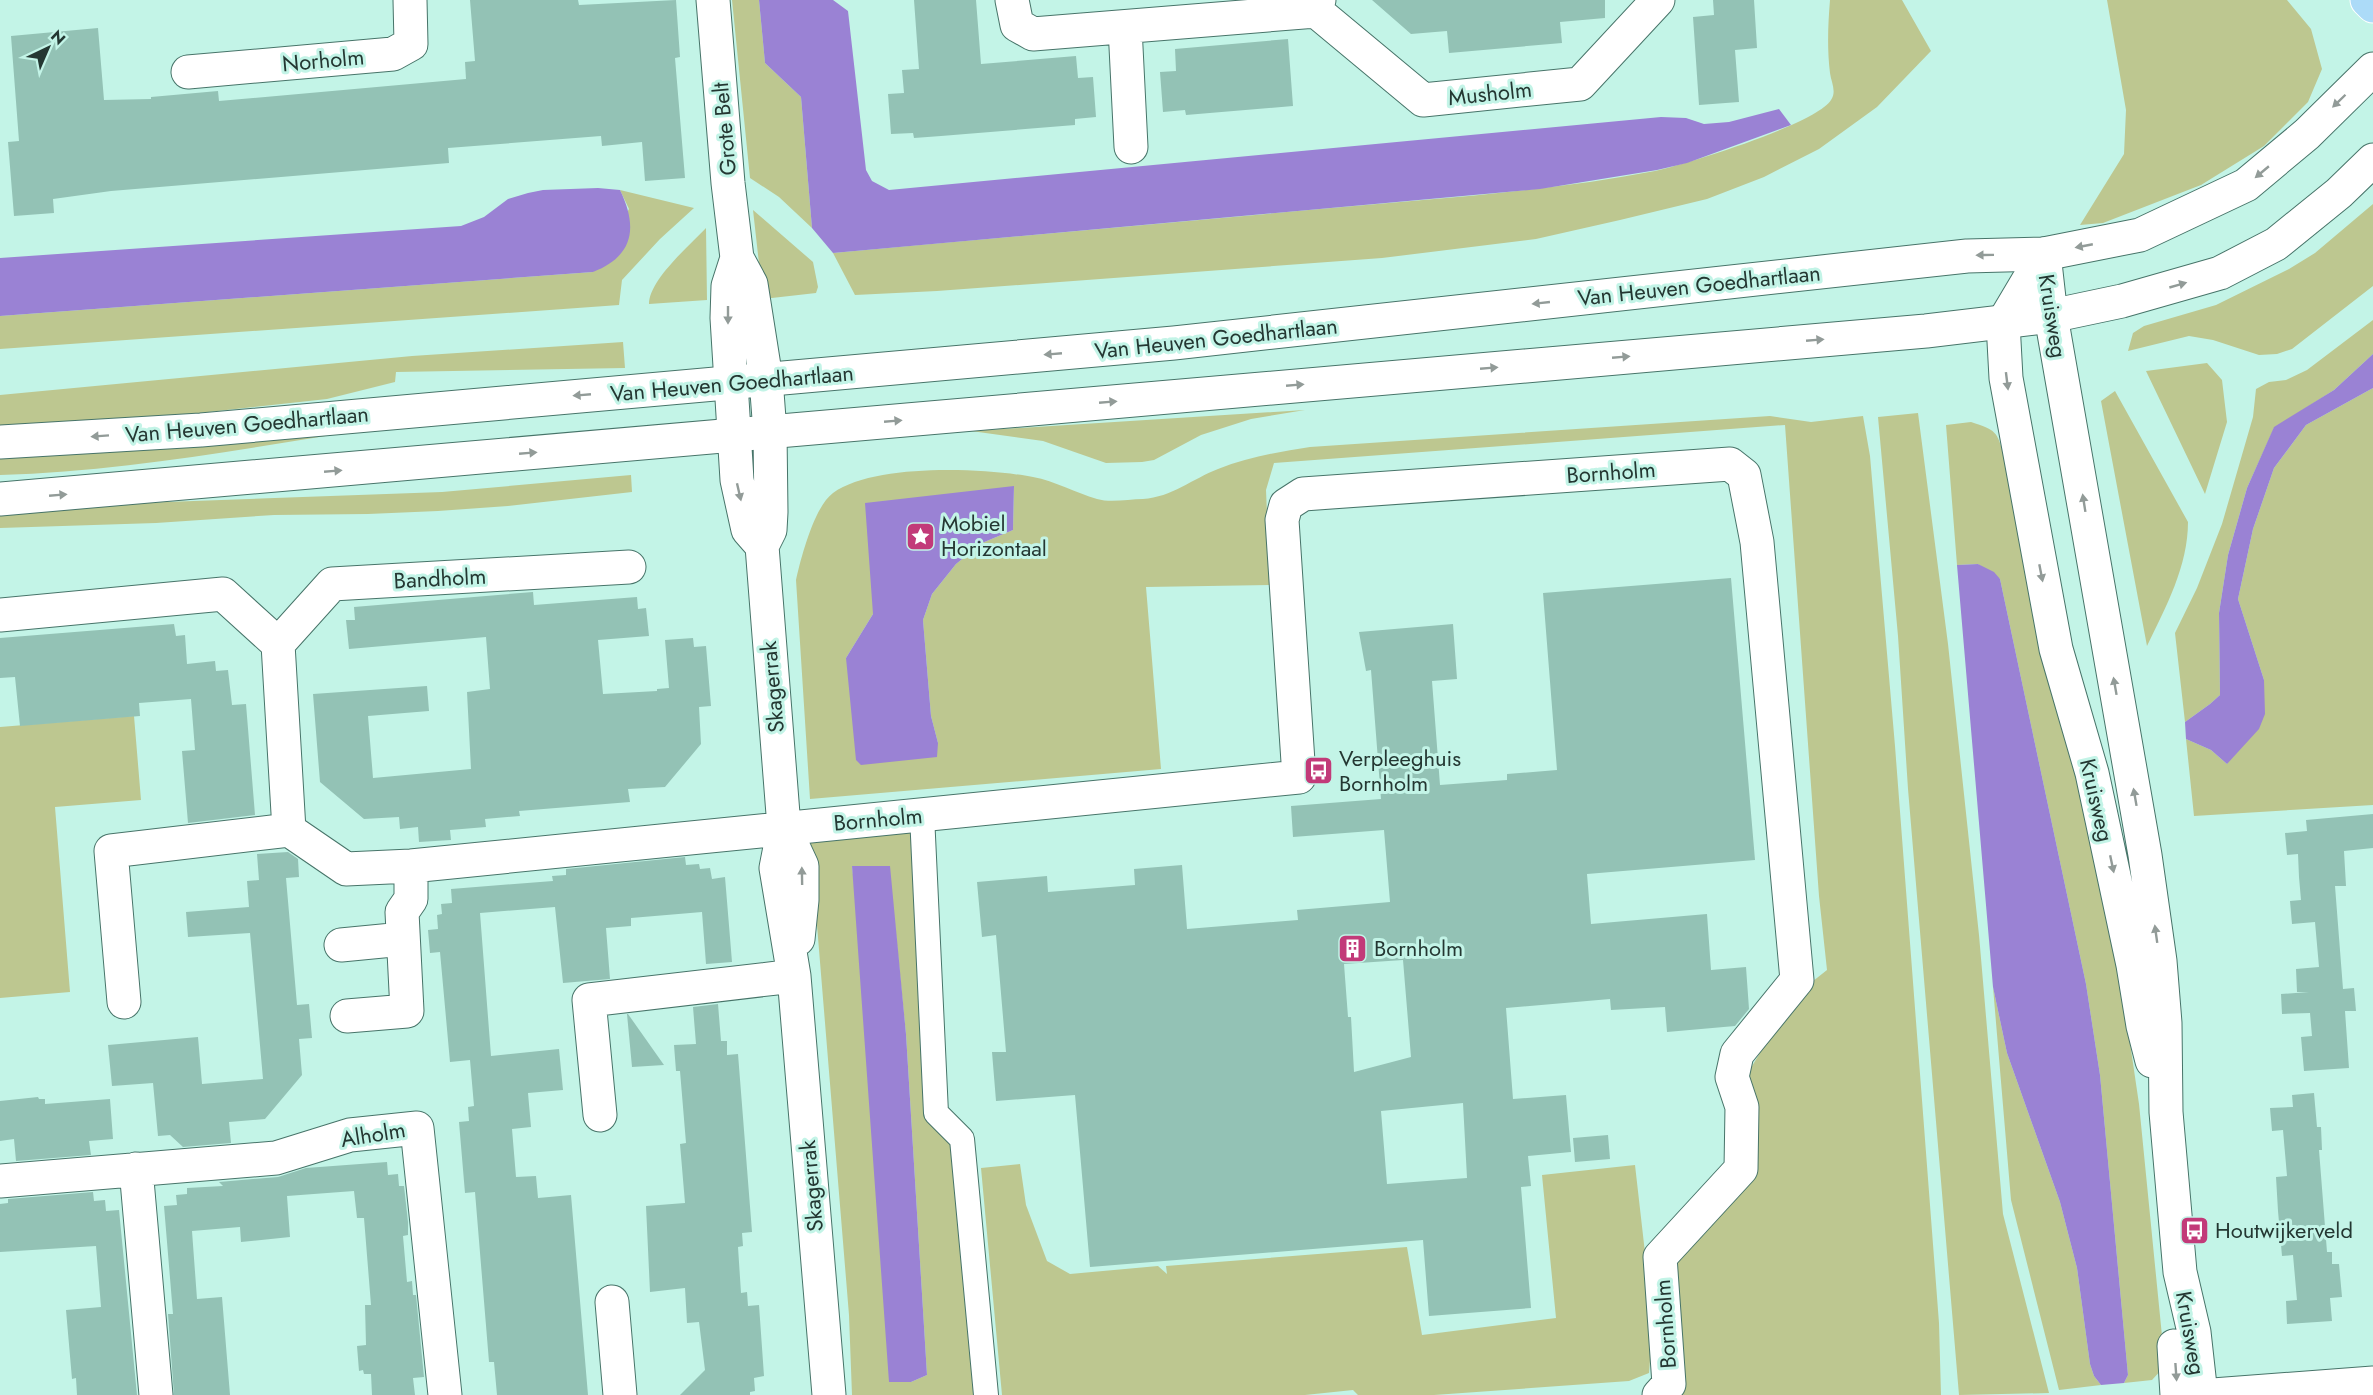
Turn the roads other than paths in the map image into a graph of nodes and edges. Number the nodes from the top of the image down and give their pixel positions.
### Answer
1 (410, 0) edge
2 (713, 0) edge
3 (1012, 0) edge
4 (1658, 0) edge
5 (2367, 0) edge
6 (1317, 6) edge
7 (2373, 6) edge
8 (1125, 27) junction
9 (2373, 69) edge
10 (188, 72) dead end
11 (1131, 147) dead end
12 (2373, 160) edge
13 (2044, 254) junction
14 (737, 258) junction
15 (2050, 316) junction
16 (2003, 323) junction
17 (766, 379) junction
18 (731, 382) junction
19 (770, 432) junction
20 (735, 434) junction
21 (0, 442) edge
22 (0, 499) edge
23 (762, 546) junction
24 (630, 567) dead end
25 (0, 615) edge
26 (278, 644) junction
27 (922, 815) junction
28 (784, 827) junction
29 (289, 830) junction
30 (411, 866) junction
31 (403, 939) junction
32 (341, 945) dead end
33 (794, 976) junction
34 (124, 1002) dead end
35 (347, 1016) dead end
36 (2166, 1112) junction
37 (600, 1115) dead end
38 (136, 1169) junction
39 (0, 1181) edge
40 (2180, 1272) junction
41 (612, 1302) dead end
42 (2373, 1383) edge
43 (156, 1395) edge
44 (445, 1395) edge
45 (620, 1395) edge
46 (829, 1395) edge
47 (986, 1395) edge
48 (1659, 1395) edge
49 (2177, 1395) edge
50 (2201, 1395) edge
51 (2213, 1395) edge

1 - 10 street, Norholm
2 - 14 street, Grote Belt
3 - 8 street, Musholm
4 - 6 street, Musholm
5 - 7 highway
6 - 8 street, Musholm
8 - 11 street
9 -> 13 street, Van Heuven Goedhartlaan
15 -> 12 street
13 - 15 street, Kruisweg
13 - 16 street, Kruisweg
13 -> 17 street, Van Heuven Goedhartlaan
14 - 17 street, Grote Belt
14 -> 18 street, Grote Belt
15 - 16 street
36 -> 15 street, Kruisweg
19 -> 16 street
16 -> 36 street, Kruisweg
17 - 18 street, Van Heuven Goedhartlaan
17 - 19 street, Grote Belt
18 - 20 street, Grote Belt
18 -> 21 street, Van Heuven Goedhartlaan
19 - 20 street
19 - 23 street, Skagerrak
22 -> 20 street
20 -> 23 street, Skagerrak
23 - 28 street, Skagerrak
24 - 26 street, Bandholm
25 - 26 street
26 - 29 street
27 - 28 street, Bornholm
27 - 47 street
27 - 48 street, Bornholm
28 - 30 street
28 - 33 street, Skagerrak
29 - 30 street
29 - 34 street
30 - 31 street
31 - 32 street
31 - 35 street
33 - 37 street
33 - 46 street, Skagerrak
36 - 40 street, Kruisweg
38 - 39 street, Alholm
38 - 43 street
38 - 44 street, Alholm
40 -> 49 street, Kruisweg
40 - 50 street, Kruisweg
41 - 45 street
42 - 51 street

